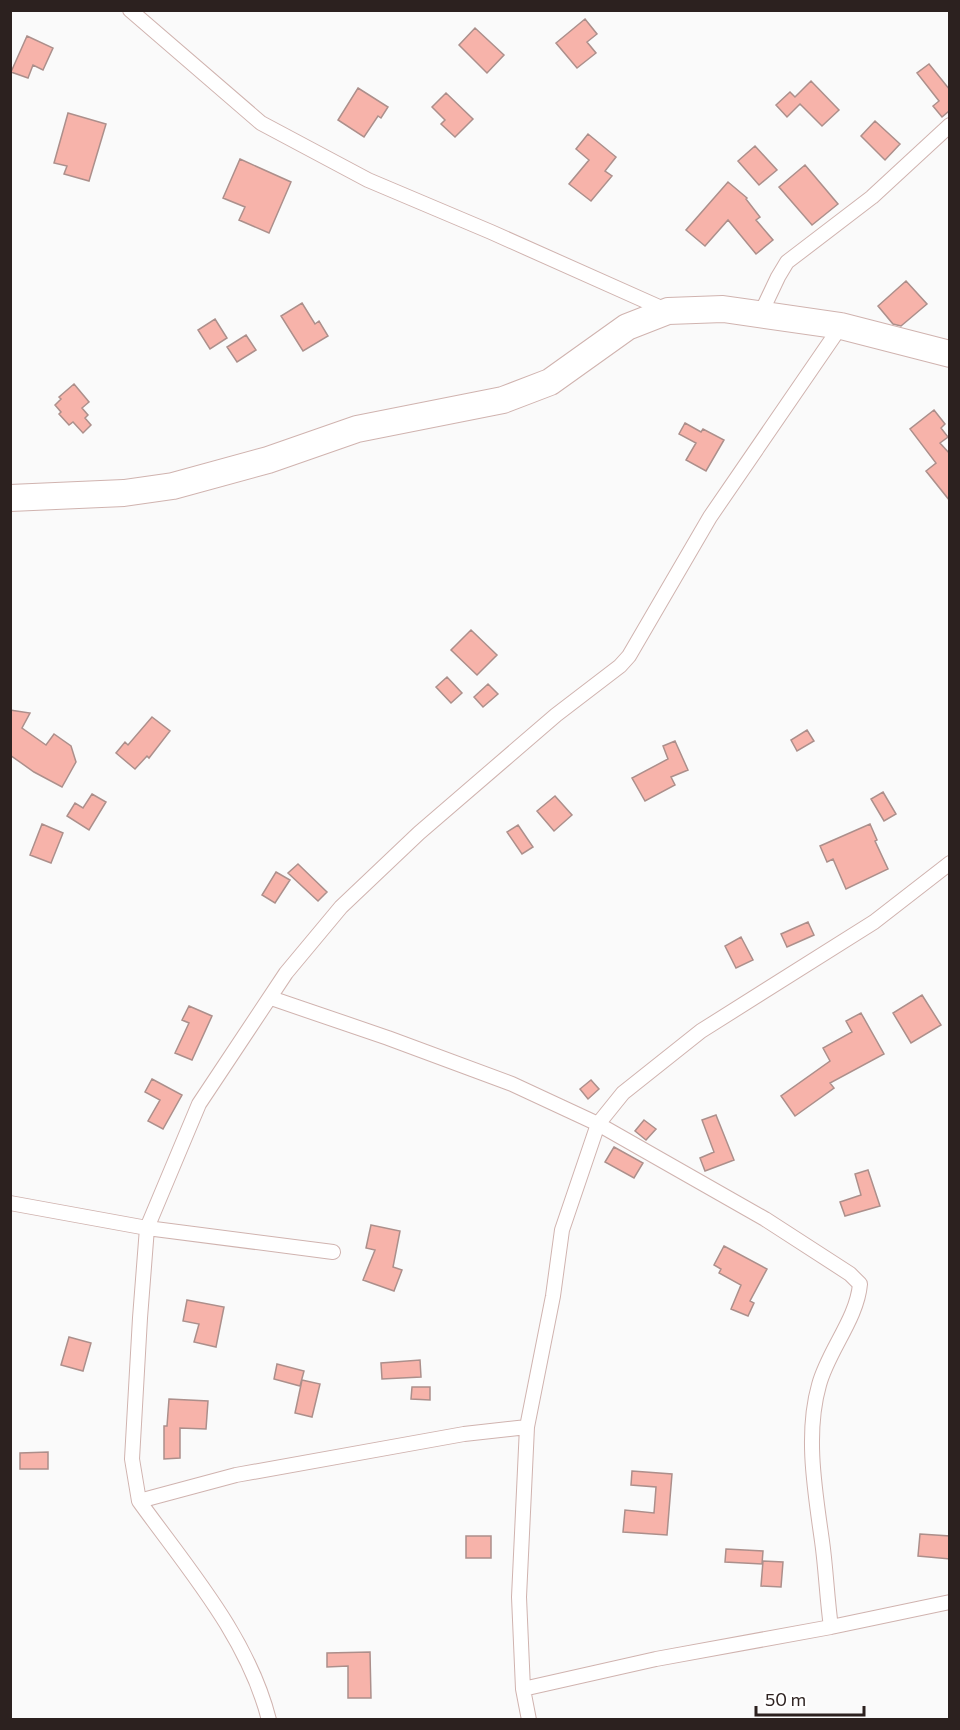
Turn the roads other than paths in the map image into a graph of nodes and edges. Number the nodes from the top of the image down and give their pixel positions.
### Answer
1 (130, 10) edge
2 (950, 125) edge
3 (668, 311) junction
4 (760, 315) junction
5 (841, 326) junction
6 (950, 354) edge
7 (10, 498) edge
8 (950, 863) edge
9 (271, 998) junction
10 (597, 1124) junction
11 (10, 1203) edge
12 (147, 1228) junction
13 (333, 1252) dead end
14 (527, 1426) junction
15 (139, 1501) junction
16 (950, 1602) edge
17 (831, 1627) junction
18 (523, 1689) junction
19 (269, 1719) edge
20 (529, 1719) edge

1 - 3 street
2 - 4 street
3 - 4 highway
3 - 7 highway
4 - 5 highway
5 - 6 highway
5 - 9 street
8 - 10 street
9 - 10 street
9 - 12 street
10 - 14 street
10 - 17 street
11 - 12 street
12 - 13 street
12 - 15 street
14 - 15 street
14 - 18 street
15 - 19 street
16 - 17 street
17 - 18 street
18 - 20 street

